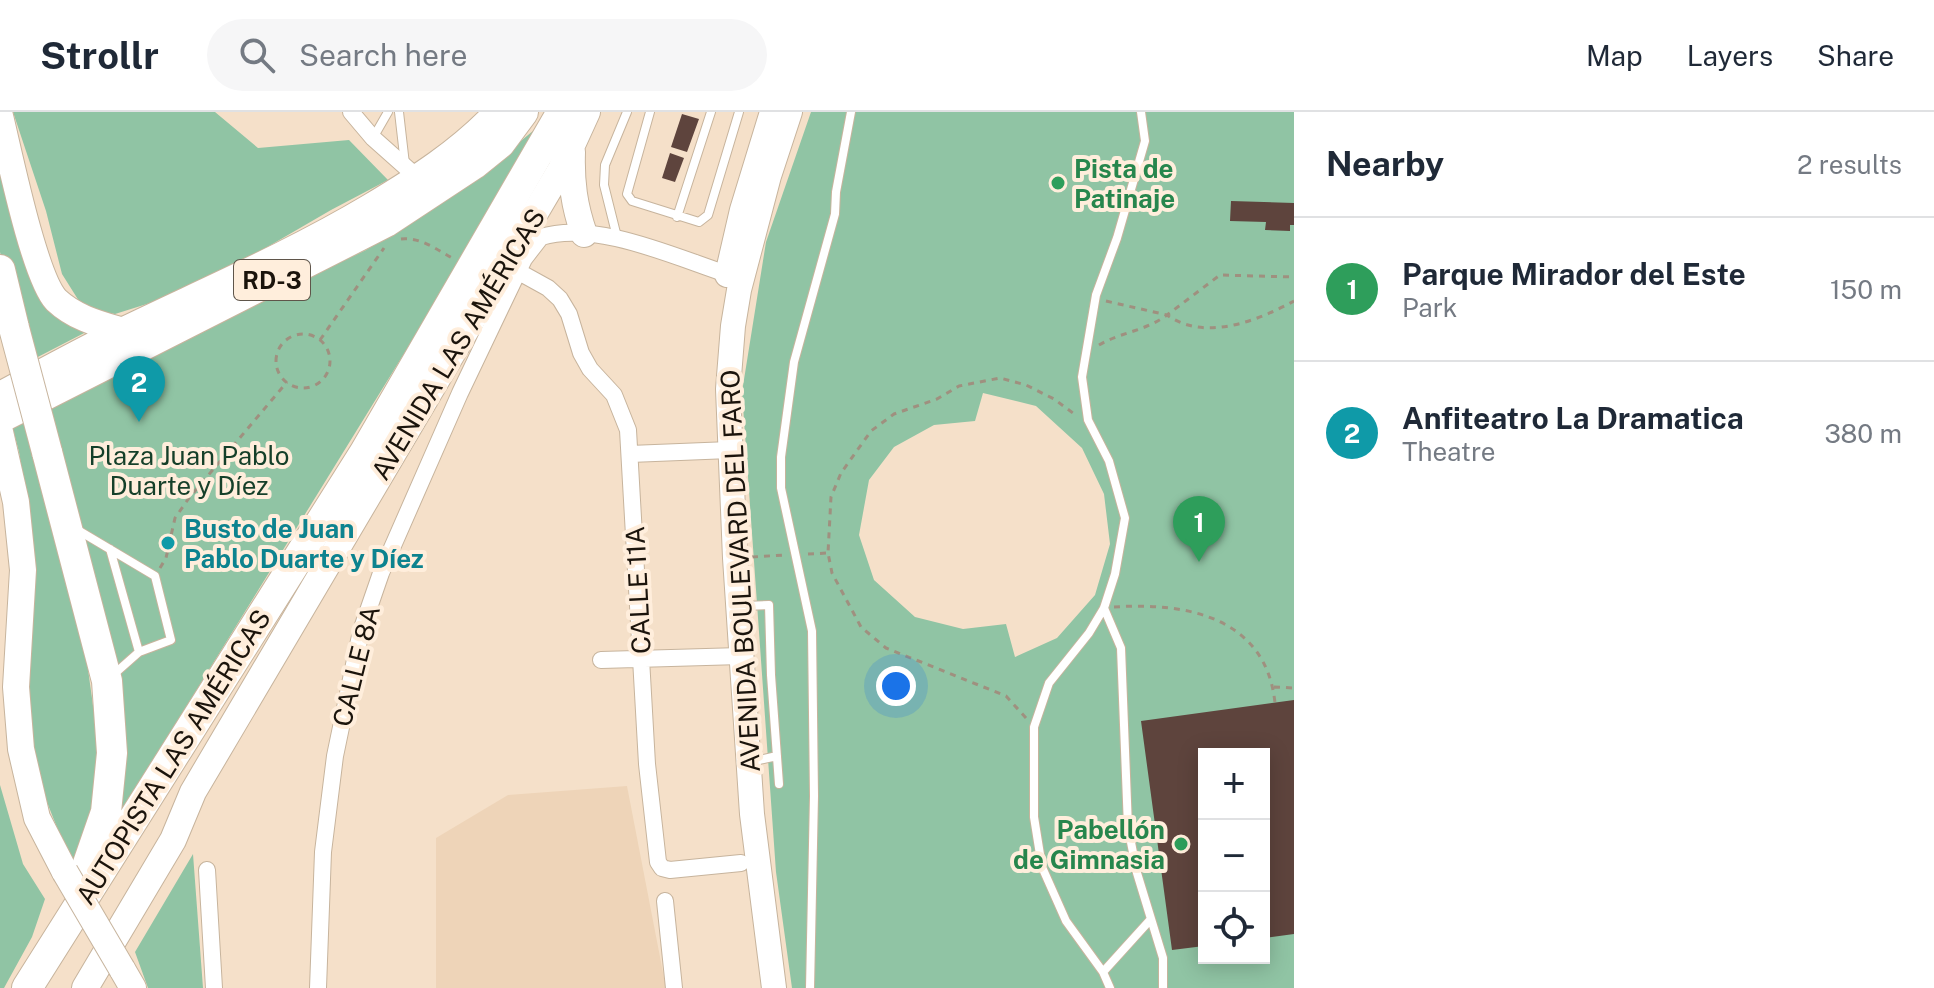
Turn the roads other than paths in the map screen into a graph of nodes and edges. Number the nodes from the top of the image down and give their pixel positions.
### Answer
1 (351, 112) edge
2 (388, 112) edge
3 (399, 112) edge
4 (497, 112) edge
5 (523, 112) edge
6 (562, 112) edge
7 (587, 112) edge
8 (627, 112) edge
9 (650, 112) edge
10 (711, 112) edge
11 (739, 112) edge
12 (772, 112) edge
13 (790, 112) edge
14 (851, 112) edge
15 (1141, 112) edge
16 (0, 116) edge
17 (373, 138) junction
18 (572, 145) junction
19 (412, 172) junction
20 (677, 217) junction
21 (534, 233) junction
22 (584, 234) junction
23 (617, 239) junction
24 (0, 270) edge
25 (519, 272) junction
26 (727, 274) junction
27 (123, 331) junction
28 (0, 395) edge
29 (0, 418) edge
30 (0, 432) edge
31 (722, 450) junction
32 (630, 454) junction
33 (0, 503) edge
34 (65, 523) junction
35 (110, 549) junction
36 (738, 606) junction
37 (1104, 608) junction
38 (139, 652) junction
39 (734, 656) junction
40 (642, 659) junction
41 (601, 660) dead end
42 (107, 681) junction
43 (777, 756) junction
44 (748, 762) junction
45 (779, 784) dead end
46 (741, 863) junction
47 (207, 870) dead end
48 (60, 880) junction
49 (665, 901) dead end
50 (1151, 919) junction
51 (65, 929) junction
52 (1103, 972) junction
53 (122, 982) edge
54 (27, 988) edge
55 (85, 988) edge
56 (214, 988) edge
57 (318, 988) edge
58 (674, 988) edge
59 (759, 988) edge
60 (774, 988) edge
61 (810, 988) edge
62 (1110, 988) edge
63 (1163, 988) edge

1 - 17 street
2 - 17 lane
3 - 19 lane
4 - 19 main road
5 - 29 highway, RD-3
6 - 51 highway, AUTOPISTA LAS AMÉRICAS
7 - 18 main road, AVENIDA LAS AMÉRICAS
8 - 23 lane
9 - 20 lane
10 - 20 lane
11 - 20 lane
12 - 26 street, AVENIDA BOULEVARD DEL FARO
13 - 31 street, AVENIDA BOULEVARD DEL FARO
14 - 61 lane
15 - 37 lane
16 - 27 main road
17 - 19 street
18 - 21 main road, AVENIDA LAS AMÉRICAS
18 - 22 main road
19 - 27 main road
21 - 22 street
21 - 25 street, CALLE 8A
21 - 55 main road, AVENIDA LAS AMÉRICAS
22 - 23 street
23 - 26 street
24 - 34 highway, bridge
25 - 32 street, CALLE 11A
25 - 57 street, CALLE 8A
26 - 31 street, AVENIDA BOULEVARD DEL FARO
27 - 28 main road
30 - 48 main road
31 - 32 street
31 - 36 street, AVENIDA BOULEVARD DEL FARO
31 - 39 street, AVENIDA BOULEVARD DEL FARO
32 - 40 street, CALLE 11A
33 - 48 main road
34 - 35 lane
34 - 42 highway
35 - 38 lane
35 - 38 lane
36 - 39 street, AVENIDA BOULEVARD DEL FARO
36 - 43 lane
37 - 50 lane
37 - 52 lane
38 - 42 lane
39 - 40 street
39 - 44 street, AVENIDA BOULEVARD DEL FARO
39 - 46 street, AVENIDA BOULEVARD DEL FARO
40 - 41 street
40 - 46 street, CALLE 11A
42 - 51 highway
43 - 44 lane
43 - 45 lane
44 - 60 street, AVENIDA BOULEVARD DEL FARO
46 - 59 street, AVENIDA BOULEVARD DEL FARO
47 - 56 street
48 - 53 main road
49 - 58 street
50 - 52 lane
50 - 63 lane
51 - 54 highway, AUTOPISTA LAS AMÉRICAS
52 - 62 lane

